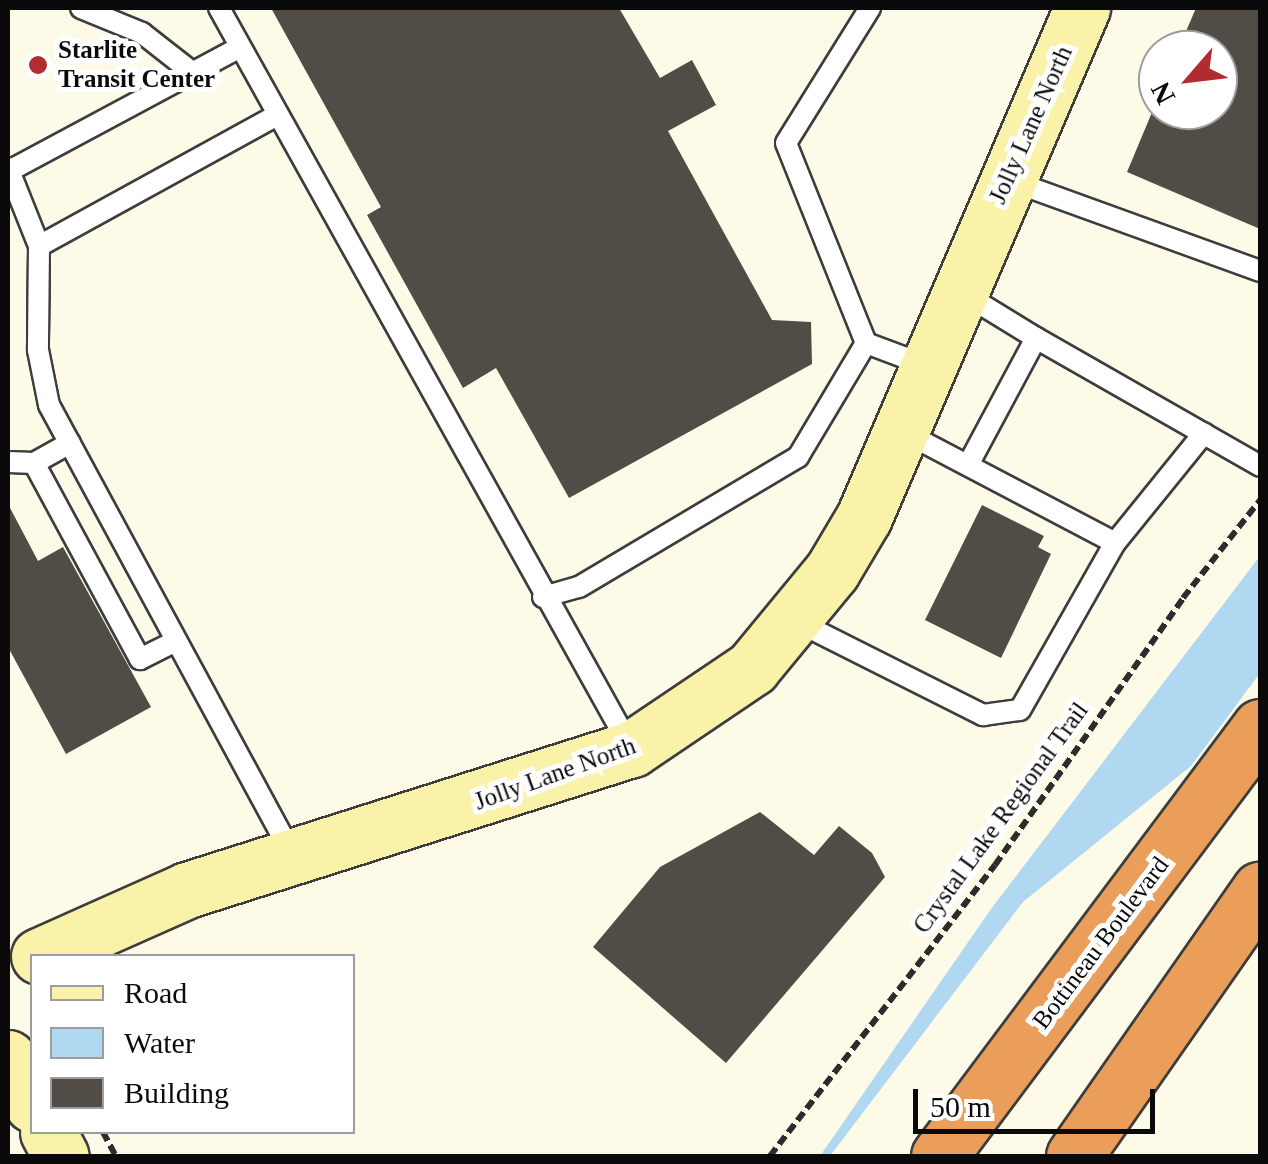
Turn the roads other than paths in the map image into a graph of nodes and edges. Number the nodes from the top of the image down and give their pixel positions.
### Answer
1 (81, 8) edge
2 (219, 8) edge
3 (870, 8) edge
4 (1082, 8) edge
5 (240, 47) junction
6 (193, 73) junction
7 (276, 115) junction
8 (8, 169) edge
9 (1007, 179) junction
10 (39, 246) junction
11 (1260, 271) edge
12 (958, 290) junction
13 (1036, 338) junction
14 (866, 343) junction
15 (929, 366) junction
16 (902, 431) junction
17 (1204, 433) junction
18 (70, 443) junction
19 (8, 462) edge
20 (34, 463) junction
21 (968, 465) junction
22 (1260, 466) edge
23 (1115, 543) junction
24 (543, 597) junction
25 (792, 619) junction
26 (176, 641) junction
27 (1260, 728) edge
28 (632, 750) junction
29 (292, 856) junction
30 (1260, 889) edge
31 (43, 954) edge
32 (30, 961) edge
33 (8, 974) edge
34 (8, 1058) edge
35 (30, 1100) edge
36 (49, 1134) edge
37 (61, 1156) edge
38 (939, 1156) edge
39 (1074, 1156) edge

1 - 6 lane
2 - 5 lane
3 - 14 lane
4 - 9 street, Jolly Lane North
5 - 6 lane
5 - 7 lane
6 - 8 lane
7 - 10 lane
7 - 24 lane
8 - 10 lane
9 - 11 lane
9 - 12 street, Jolly Lane North
10 - 18 lane
12 - 13 lane
12 - 15 street, Jolly Lane North
13 - 17 lane
13 - 21 lane
14 - 15 lane
14 - 24 lane
15 - 16 street, Jolly Lane North
16 - 21 lane
16 - 25 street, Jolly Lane North
17 - 22 lane
17 - 23 lane
18 - 20 lane
18 - 26 lane
19 - 20 lane
20 - 26 lane
21 - 23 lane
23 - 25 lane
24 - 28 lane
25 - 28 street, Jolly Lane North
26 - 29 lane
27 - 38 highway, Bottineau Boulevard
28 - 29 street, Jolly Lane North
29 - 31 street, Jolly Lane North
30 - 39 highway
32 - 33 street
34 - 35 street
36 - 37 street

